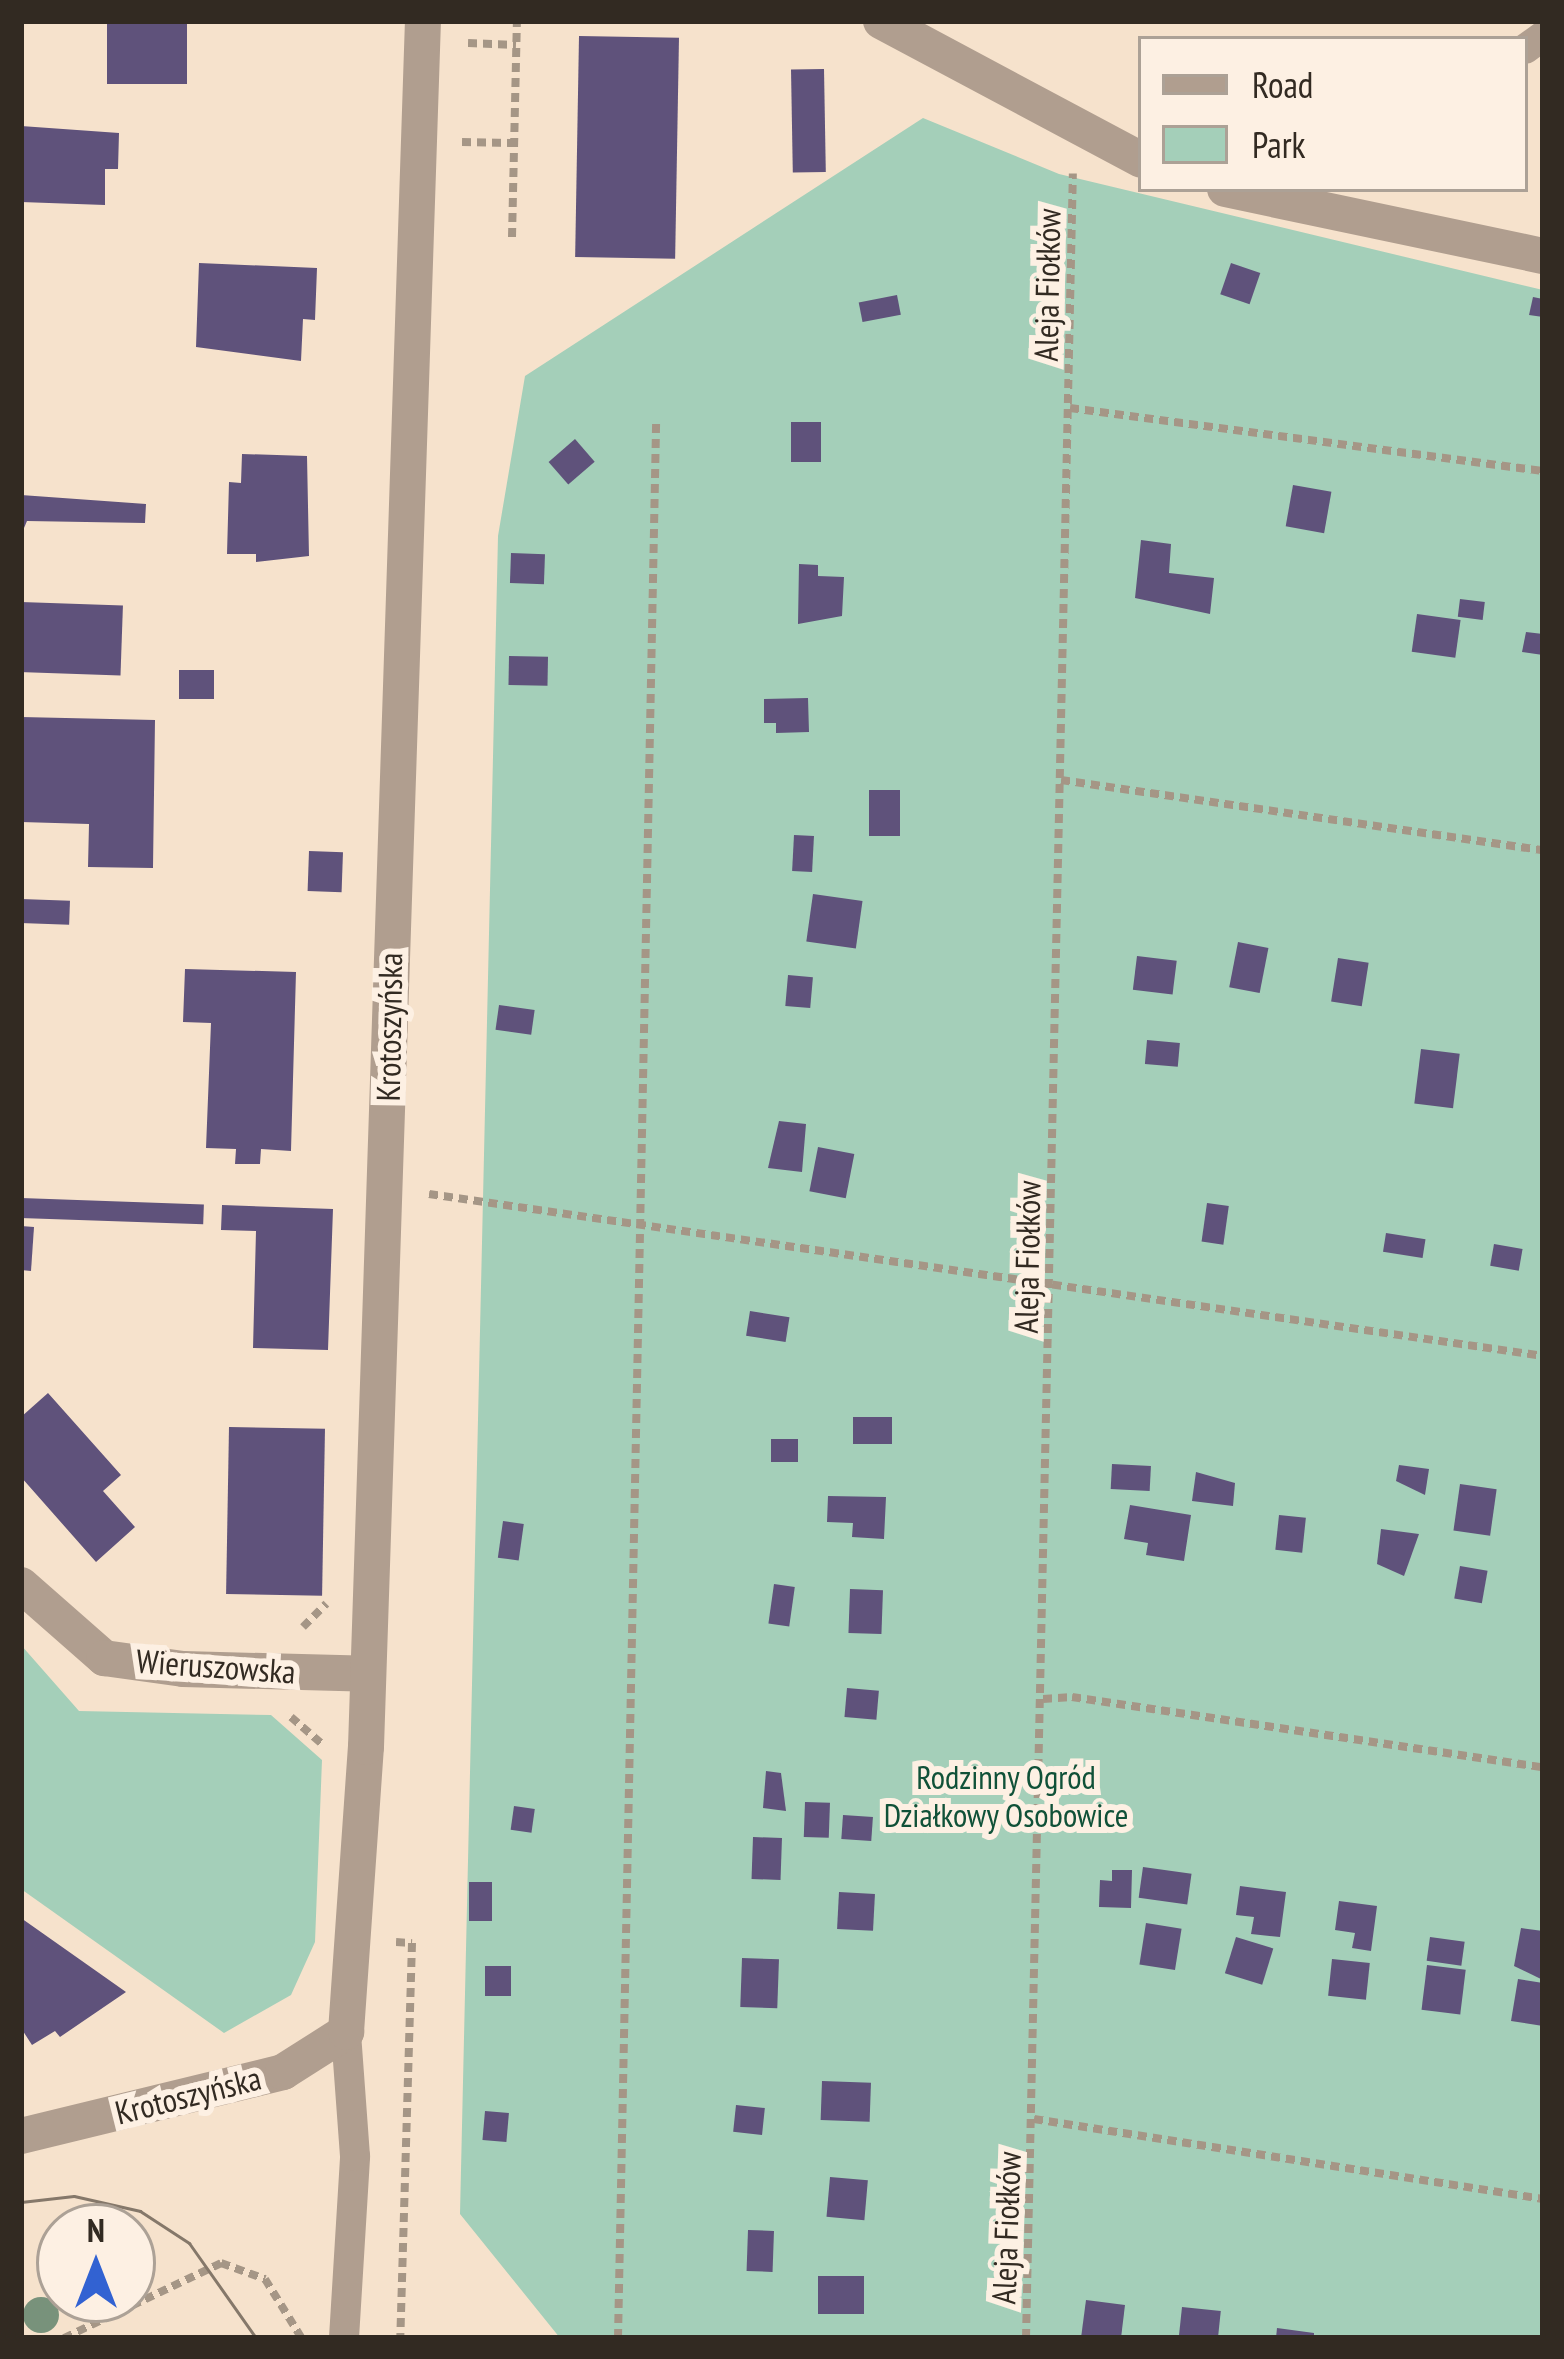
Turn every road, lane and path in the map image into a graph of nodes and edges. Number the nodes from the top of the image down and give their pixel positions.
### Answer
1 (423, 21) edge
2 (517, 21) edge
3 (881, 21) edge
4 (1138, 158) edge
5 (1072, 176) dead end
6 (1253, 192) edge
7 (1328, 200) edge
8 (512, 237) dead end
9 (1543, 256) edge
10 (1070, 408) junction
11 (656, 422) dead end
12 (1543, 471) edge
13 (1061, 780) junction
14 (1543, 850) edge
15 (386, 1192) junction
16 (644, 1221) junction
17 (1050, 1280) junction
18 (1543, 1356) edge
19 (21, 1585) edge
20 (332, 1599) dead end
21 (300, 1630) dead end
22 (368, 1674) junction
23 (1042, 1699) junction
24 (1543, 1767) edge
25 (357, 1939) junction
26 (346, 2032) junction
27 (1034, 2119) junction
28 (21, 2136) edge
29 (1543, 2199) edge
30 (64, 2338) edge
31 (302, 2338) edge
32 (344, 2338) edge
33 (400, 2338) edge
34 (618, 2338) edge
35 (1026, 2338) edge

1 - 15 street, Krotoszyńska
2 - 8 path
3 - 4 street
5 - 10 path, Aleja Fiołków
6 - 7 street
7 - 9 street
10 - 12 path
10 - 13 path, Aleja Fiołków
11 - 16 path
13 - 14 path
13 - 17 path, Aleja Fiołków
15 - 16 path
15 - 22 street, Krotoszyńska
16 - 17 path
16 - 34 path
17 - 18 path
17 - 23 path, Aleja Fiołków
19 - 22 street, Wieruszowska
20 - 21 path
22 - 25 street, Krotoszyńska
23 - 24 path
23 - 27 path, Aleja Fiołków
25 - 26 street, Krotoszyńska
25 - 33 path
26 - 28 street, Krotoszyńska
26 - 32 lane, Krotoszyńska
27 - 29 path
27 - 35 path, Aleja Fiołków
30 - 31 path

